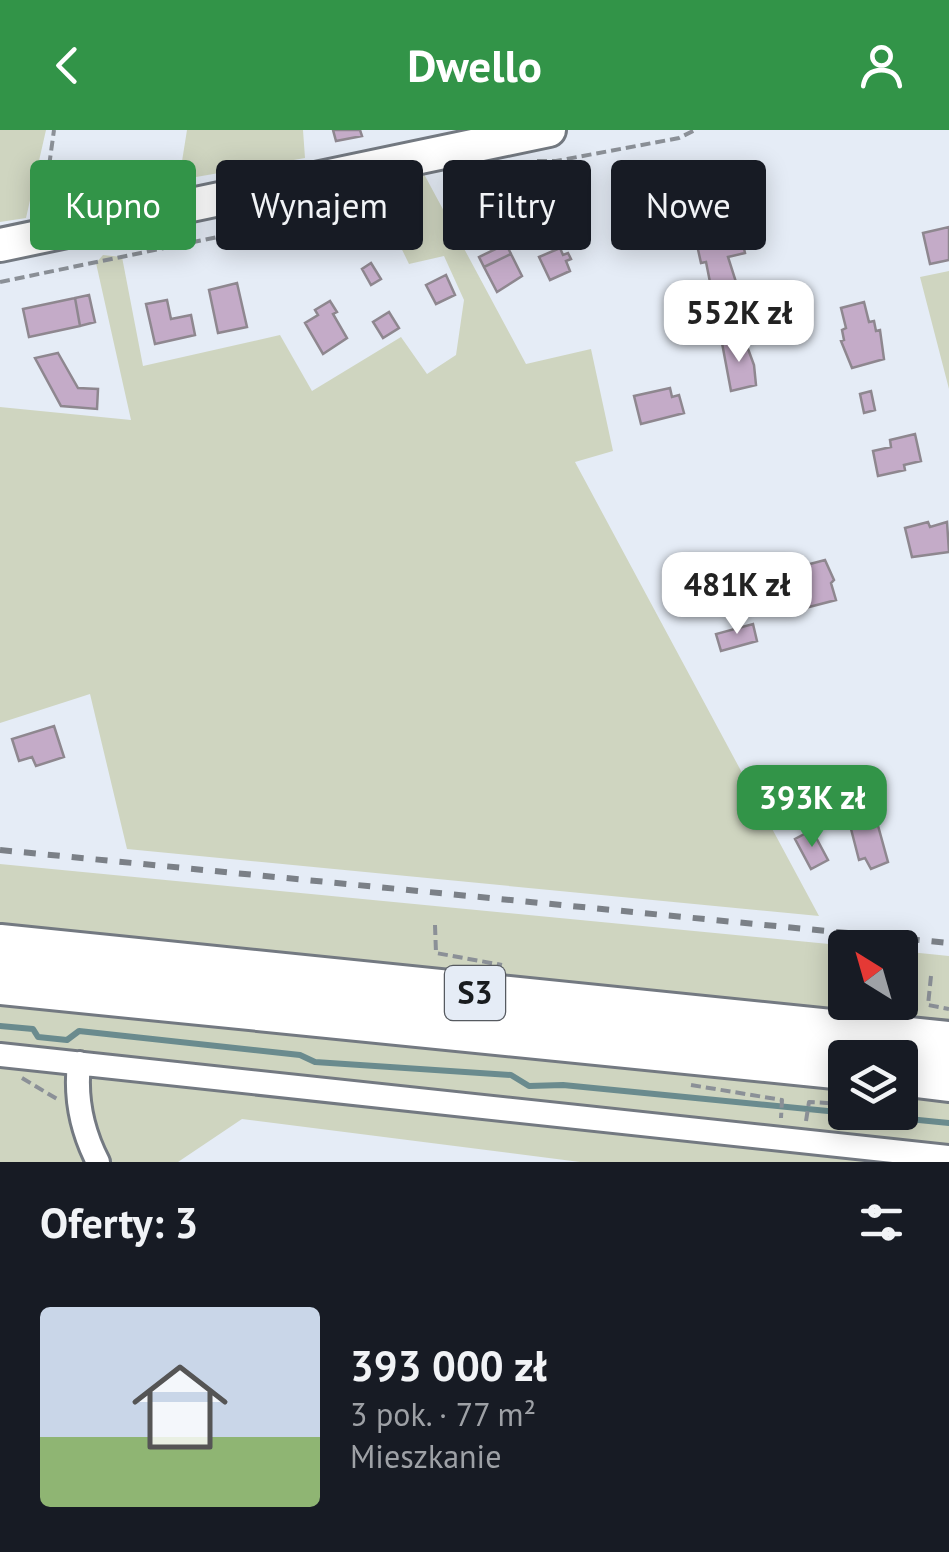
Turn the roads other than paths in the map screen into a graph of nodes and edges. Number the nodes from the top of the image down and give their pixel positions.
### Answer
1 (549, 130) edge
2 (0, 245) edge
3 (0, 946) edge
4 (0, 983) edge
5 (949, 1042) edge
6 (0, 1055) edge
7 (79, 1064) junction
8 (828, 1066) edge
9 (918, 1076) edge
10 (949, 1080) edge
11 (949, 1157) edge
12 (98, 1162) edge

1 - 2 main road
3 - 5 highway, S3
4 - 8 highway, S3
6 - 7 street
7 - 11 street
7 - 12 street
9 - 10 highway

